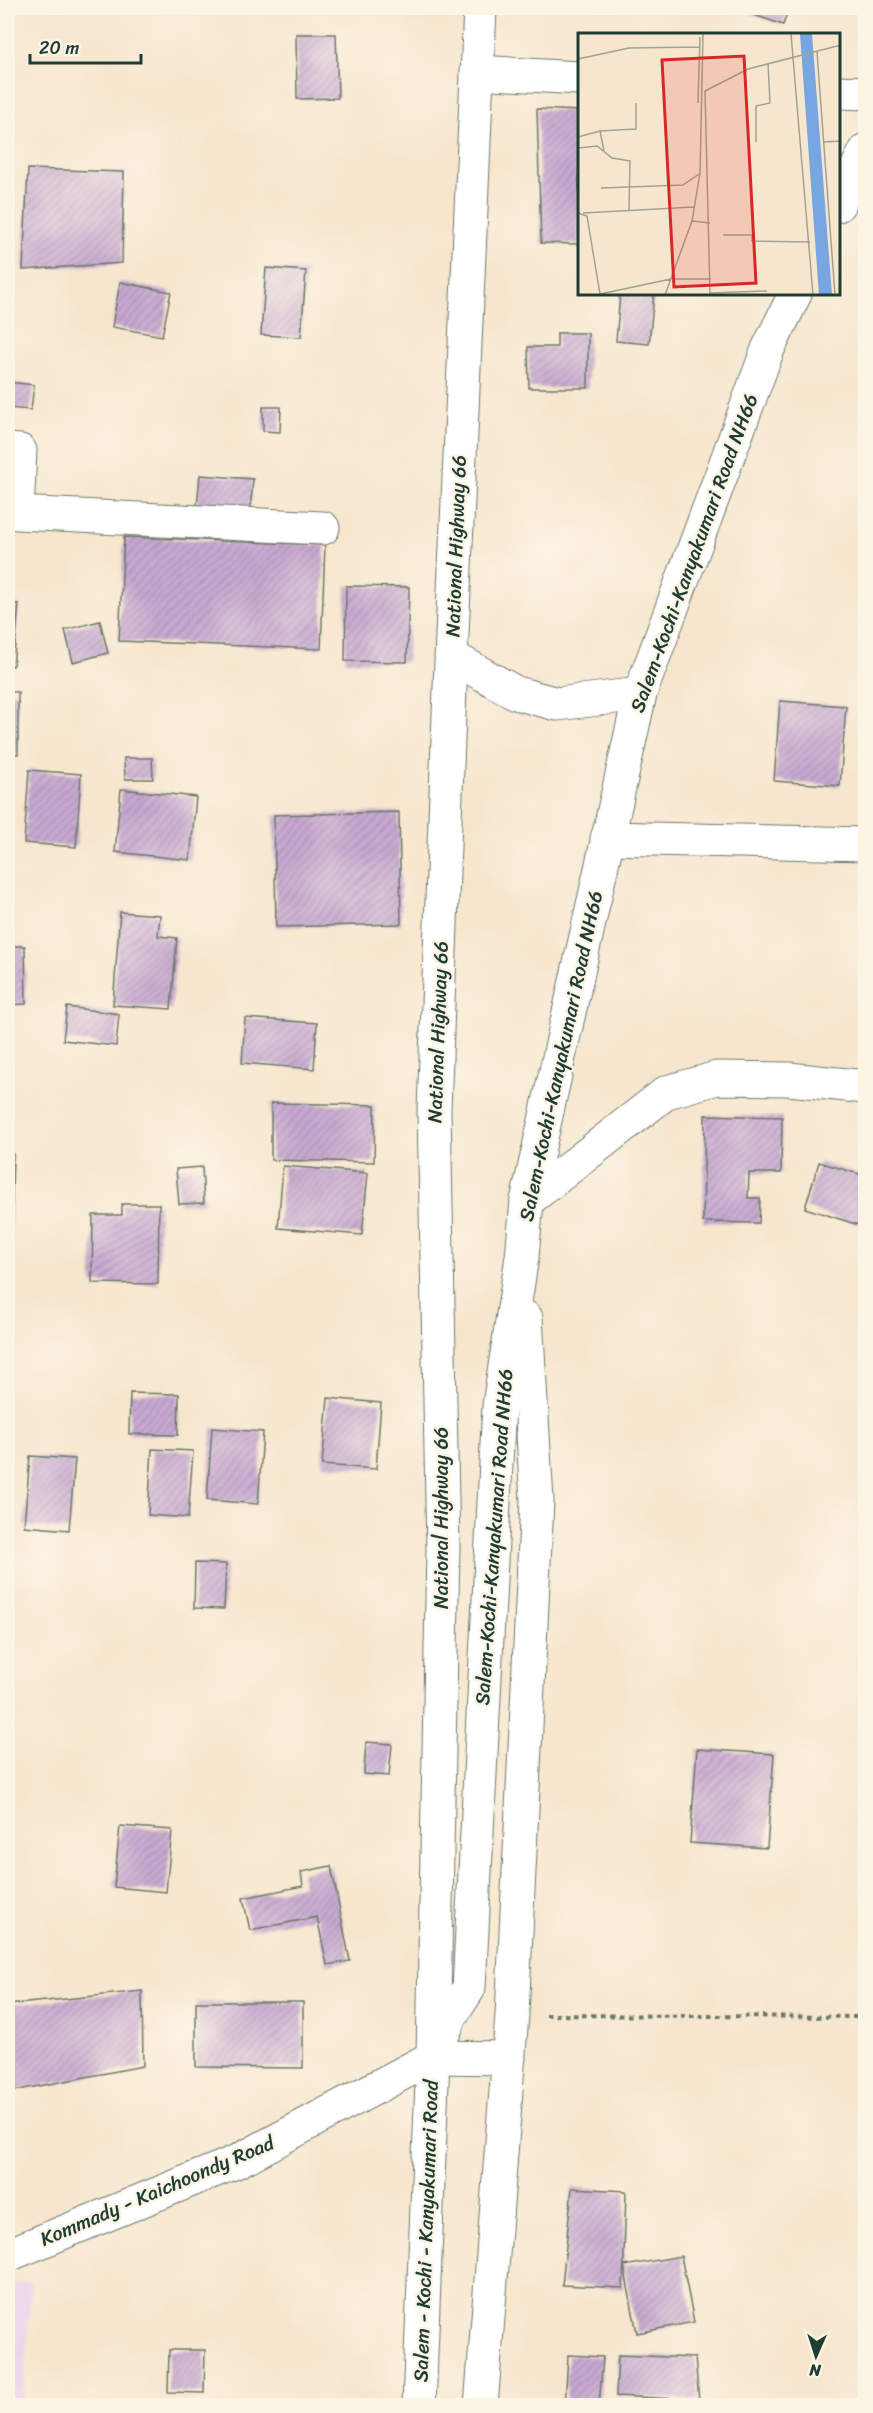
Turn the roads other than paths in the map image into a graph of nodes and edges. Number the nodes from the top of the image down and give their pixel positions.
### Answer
1 (480, 8) edge
2 (477, 72) junction
3 (578, 78) edge
4 (840, 92) edge
5 (866, 93) edge
6 (866, 150) edge
7 (840, 201) edge
8 (794, 296) edge
9 (8, 450) edge
10 (323, 528) dead end
11 (452, 657) junction
12 (640, 694) junction
13 (607, 838) junction
14 (866, 844) edge
15 (866, 1087) edge
16 (527, 1201) junction
17 (522, 1257) junction
18 (433, 2057) junction
19 (509, 2058) junction
20 (8, 2255) edge
21 (419, 2406) edge
22 (481, 2406) edge

1 - 2 main road, National Highway 66
2 - 3 main road
2 - 11 main road, National Highway 66
4 - 5 main road
6 - 7 main road
8 - 12 main road, Salem-Kochi-Kanyakumari Road NH66
9 - 10 main road
11 - 12 main road
11 - 18 main road, National Highway 66
12 - 13 main road, Salem-Kochi-Kanyakumari Road NH66
13 - 14 main road
13 - 16 main road, Salem-Kochi-Kanyakumari Road NH66
15 - 16 main road
16 - 17 main road, Salem-Kochi-Kanyakumari Road NH66
17 - 18 main road, Salem-Kochi-Kanyakumari Road NH66
17 - 19 main road
18 - 19 main road
18 - 20 main road, Kommady - Kaichoondy Road
18 - 21 main road, Salem - Kochi - Kanyakumari Road
19 - 22 main road

